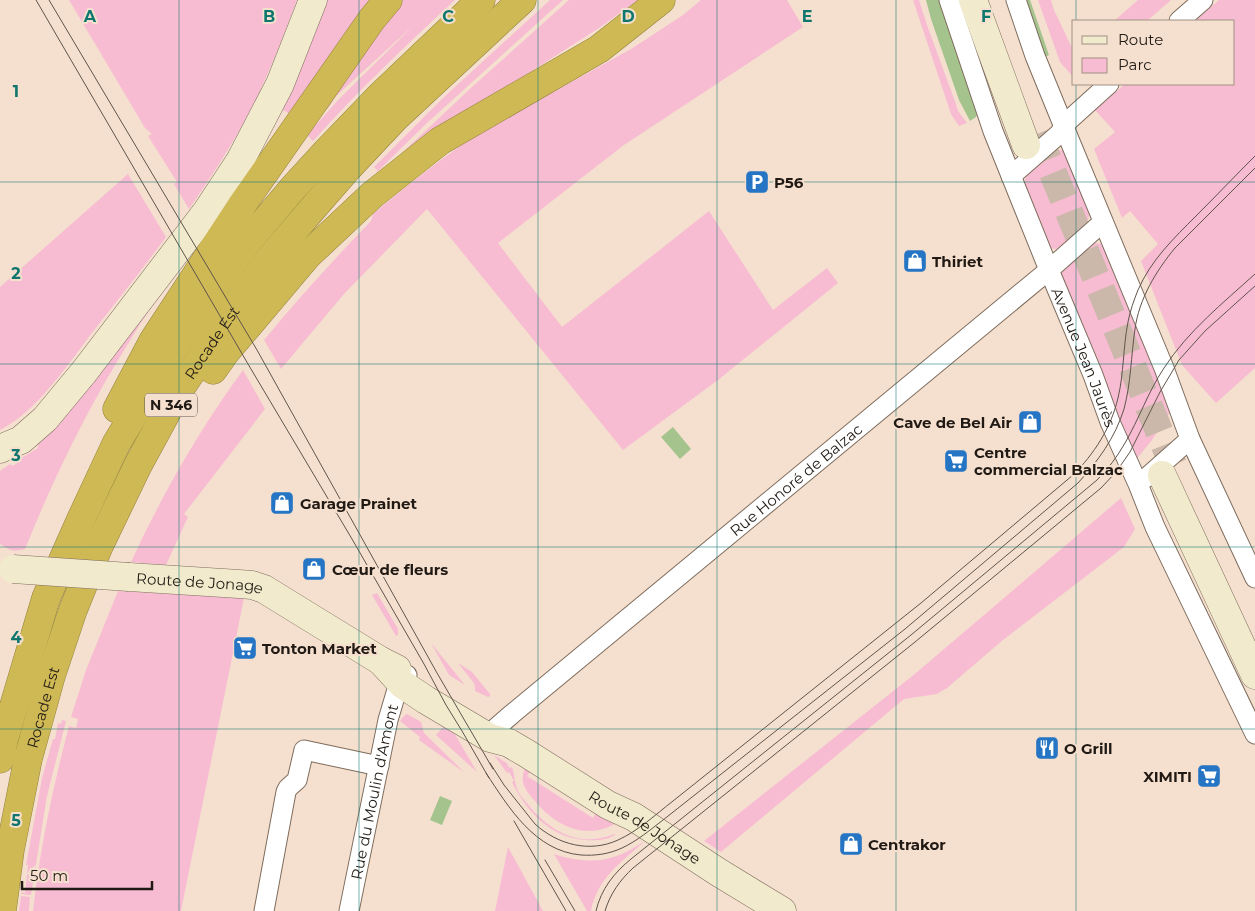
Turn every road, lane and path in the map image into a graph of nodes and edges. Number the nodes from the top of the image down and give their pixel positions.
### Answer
1 (313, 0) edge
2 (388, 0) edge
3 (481, 0) edge
4 (522, 0) edge
5 (661, 0) edge
6 (949, 0) edge
7 (973, 0) edge
8 (991, 0) edge
9 (1016, 0) edge
10 (1203, 0) edge
11 (1180, 20) edge
12 (1108, 85) edge
13 (1064, 127) junction
14 (1011, 176) junction
15 (1103, 222) junction
16 (1049, 270) junction
17 (176, 395) junction
18 (1190, 439) junction
19 (0, 450) edge
20 (1158, 475) junction
21 (65, 556) junction
22 (7, 567) edge
23 (1255, 578) edge
24 (1255, 641) edge
25 (1255, 675) edge
26 (405, 680) junction
27 (1255, 734) edge
28 (498, 736) junction
29 (0, 759) edge
30 (379, 766) junction
31 (2, 911) edge
32 (264, 911) edge
33 (348, 911) edge
34 (782, 911) edge

1 - 19 main road
2 - 21 highway
3 - 21 highway, Rocade Est / N 346
4 - 17 highway, Rocade Est / N 346
5 - 17 highway
6 - 14 street, Avenue Jean Jaurès
7 - 8 main road
9 - 13 street
10 - 11 street
12 - 13 street
13 - 14 street
13 - 15 street
14 - 16 street, Avenue Jean Jaurès
15 - 16 street, Rue Honoré de Balzac
15 - 18 street
16 - 20 street, Avenue Jean Jaurès
16 - 28 street, Rue Honoré de Balzac
17 - 31 highway, Rocade Est / N 346
18 - 20 street
18 - 23 street
20 - 24 main road, Avenue Jean Jaurès
20 - 25 main road, Avenue Jean Jaurès
20 - 27 street, Avenue Jean Jaurès
21 - 29 highway, Rocade Est / N 346
22 - 26 main road, Route de Jonage, bridge
26 - 28 main road, Route de Jonage
26 - 30 street, Rue du Moulin d'Amont
28 - 34 main road, Route de Jonage
30 - 32 street
30 - 33 street, Rue du Moulin d'Amont

